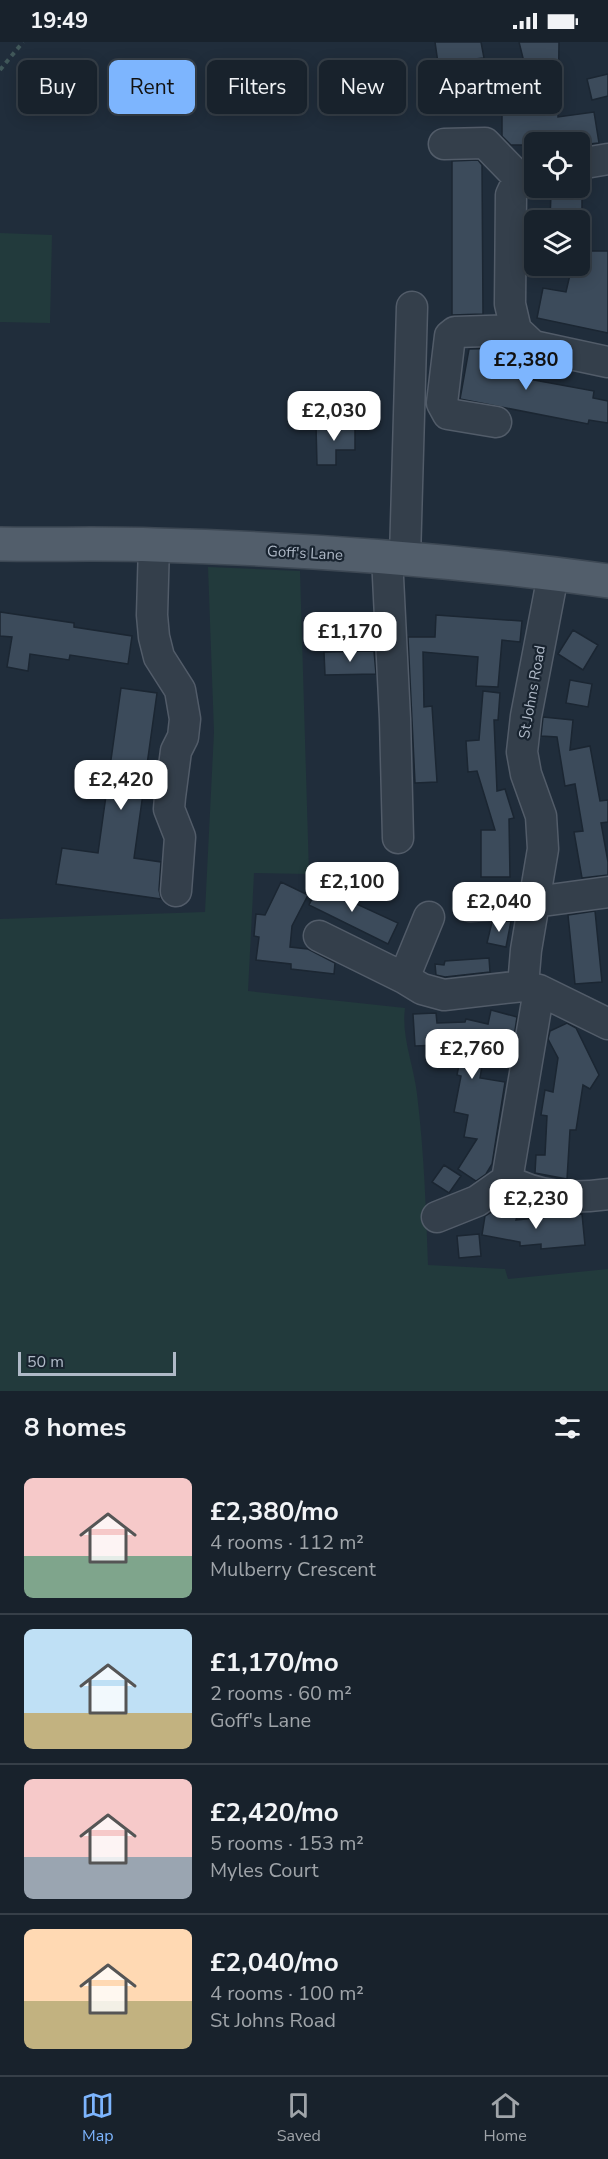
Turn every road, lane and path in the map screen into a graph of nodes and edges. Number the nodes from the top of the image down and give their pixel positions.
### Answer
1 (23, 42) edge
2 (0, 69) edge
3 (444, 144) dead end
4 (608, 159) edge
5 (590, 162) edge
6 (524, 174) edge
7 (524, 179) edge
8 (412, 306) dead end
9 (516, 330) junction
10 (608, 362) edge
11 (496, 422) dead end
12 (0, 544) edge
13 (154, 544) junction
14 (396, 558) junction
15 (553, 575) junction
16 (608, 581) edge
17 (398, 838) dead end
18 (176, 891) dead end
19 (608, 892) edge
20 (535, 902) junction
21 (470, 906) dead end
22 (429, 917) dead end
23 (319, 936) dead end
24 (404, 978) junction
25 (531, 988) junction
26 (608, 1024) edge
27 (507, 1180) junction
28 (608, 1194) edge
29 (436, 1217) dead end

1 - 2 path
3 - 6 street
4 - 5 street
7 - 9 street
8 - 14 street
9 - 10 street
9 - 11 street
12 - 13 main road, Goff's Lane
13 - 14 main road, Goff's Lane
13 - 18 street
14 - 15 main road, Goff's Lane
14 - 17 street
15 - 16 main road, Goff's Lane
15 - 20 street, St Johns Road
19 - 20 street
20 - 21 street
20 - 25 street, St Johns Road
22 - 24 street
23 - 24 street
24 - 25 street
25 - 26 street
25 - 27 street, St Johns Road
27 - 28 street
27 - 29 street

